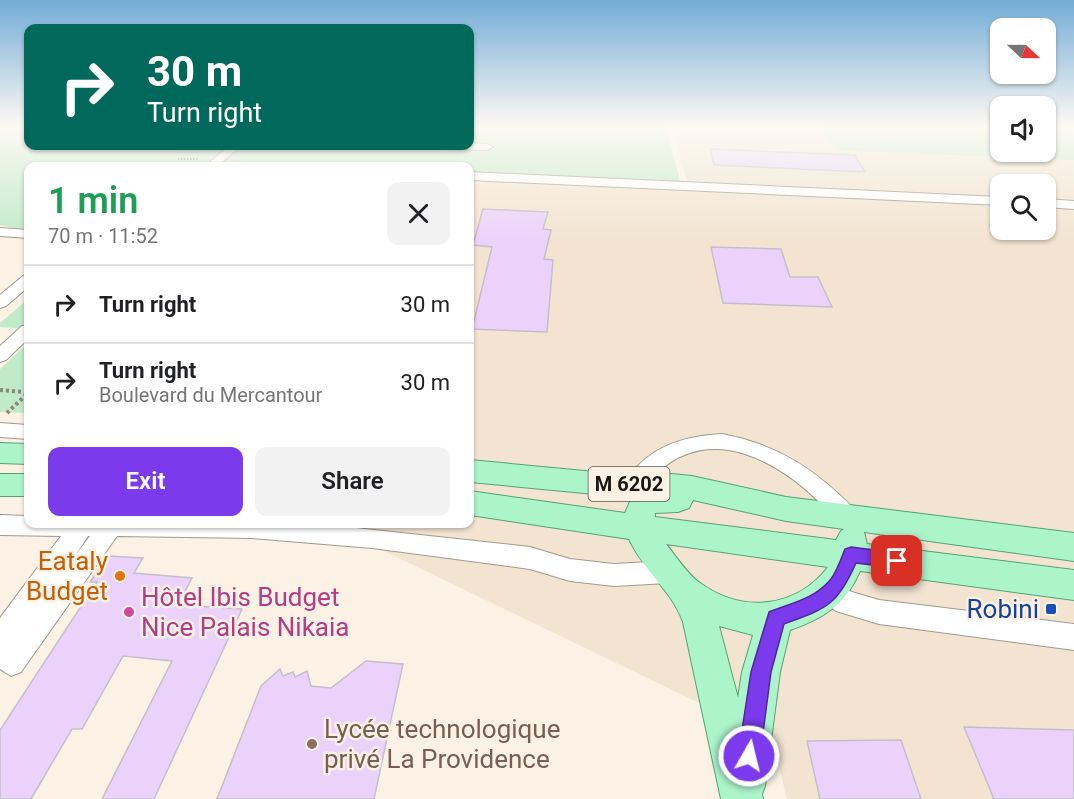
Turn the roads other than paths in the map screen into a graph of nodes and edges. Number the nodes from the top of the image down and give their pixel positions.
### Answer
1 (474, 176) edge
2 (990, 201) edge
3 (1068, 204) edge
4 (1074, 215) edge
5 (0, 232) edge
6 (24, 234) edge
7 (24, 282) edge
8 (0, 303) edge
9 (24, 334) edge
10 (0, 356) edge
11 (0, 430) edge
12 (24, 432) edge
13 (0, 453) edge
14 (24, 453) edge
15 (474, 471) edge
16 (24, 484) edge
17 (636, 484) junction
18 (0, 485) edge
19 (474, 504) edge
20 (786, 509) junction
21 (848, 518) junction
22 (0, 525) edge
23 (24, 525) edge
24 (81, 528) edge
25 (109, 528) edge
26 (252, 528) edge
27 (641, 528) junction
28 (1074, 547) edge
29 (851, 555) junction
30 (678, 583) junction
31 (1074, 585) edge
32 (830, 592) junction
33 (776, 618) junction
34 (1074, 637) edge
35 (6, 651) edge
36 (742, 799) edge

1 - 2 street
3 - 4 street
5 - 6 street
7 - 8 street
9 - 10 street
11 - 12 street
13 - 14 main road
15 - 17 main road, M 6202
16 - 18 main road
17 - 20 main road, M 6202
17 - 21 street
19 - 27 main road, M 6202
20 - 21 main road, M 6202
20 - 27 main road
21 - 28 main road, M 6202
21 - 29 main road
22 - 23 street
24 - 35 street
25 - 35 street
26 - 30 street
27 - 29 main road, M 6202
27 - 30 main road
29 - 31 main road, M 6202
29 - 32 main road
30 - 33 main road
30 - 36 main road
32 - 33 main road
32 - 34 street
33 - 36 main road

